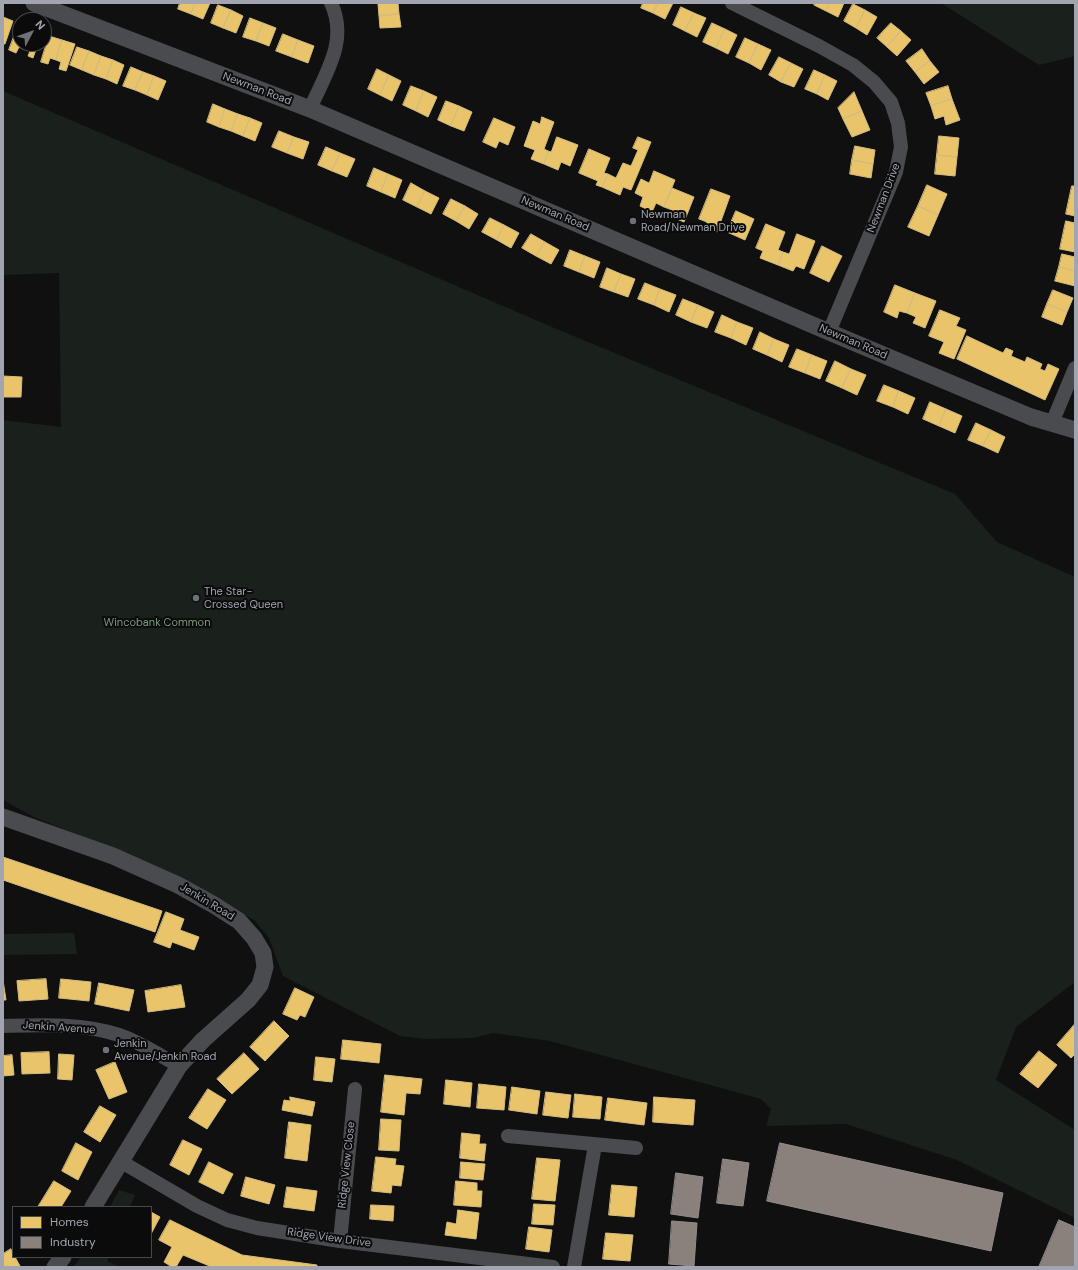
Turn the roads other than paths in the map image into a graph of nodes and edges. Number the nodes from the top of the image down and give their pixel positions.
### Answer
1 (34, 3) edge
2 (330, 3) edge
3 (732, 3) edge
4 (310, 109) junction
5 (829, 332) junction
6 (1075, 368) edge
7 (1052, 424) junction
8 (1075, 430) edge
9 (3, 817) edge
10 (3, 1026) edge
11 (179, 1066) junction
12 (355, 1088) dead end
13 (508, 1136) dead end
14 (595, 1145) junction
15 (636, 1148) dead end
16 (120, 1161) junction
17 (94, 1206) edge
18 (340, 1241) junction
19 (62, 1258) edge
20 (55, 1267) edge
21 (552, 1267) edge
22 (574, 1267) edge

1 - 4 street, Newman Road
2 - 4 street
3 - 5 street, Newman Drive
4 - 5 street, Newman Road
5 - 7 street, Newman Road
6 - 7 street
7 - 8 street, Newman Road
9 - 11 street, Jenkin Road
10 - 11 street, Jenkin Avenue
11 - 16 street, Jenkin Road
12 - 18 street, Ridge View Close
13 - 14 street
14 - 15 street
14 - 22 street
16 - 17 street, Jenkin Road
16 - 18 street, Ridge View Drive
18 - 21 street, Ridge View Drive
19 - 20 street

